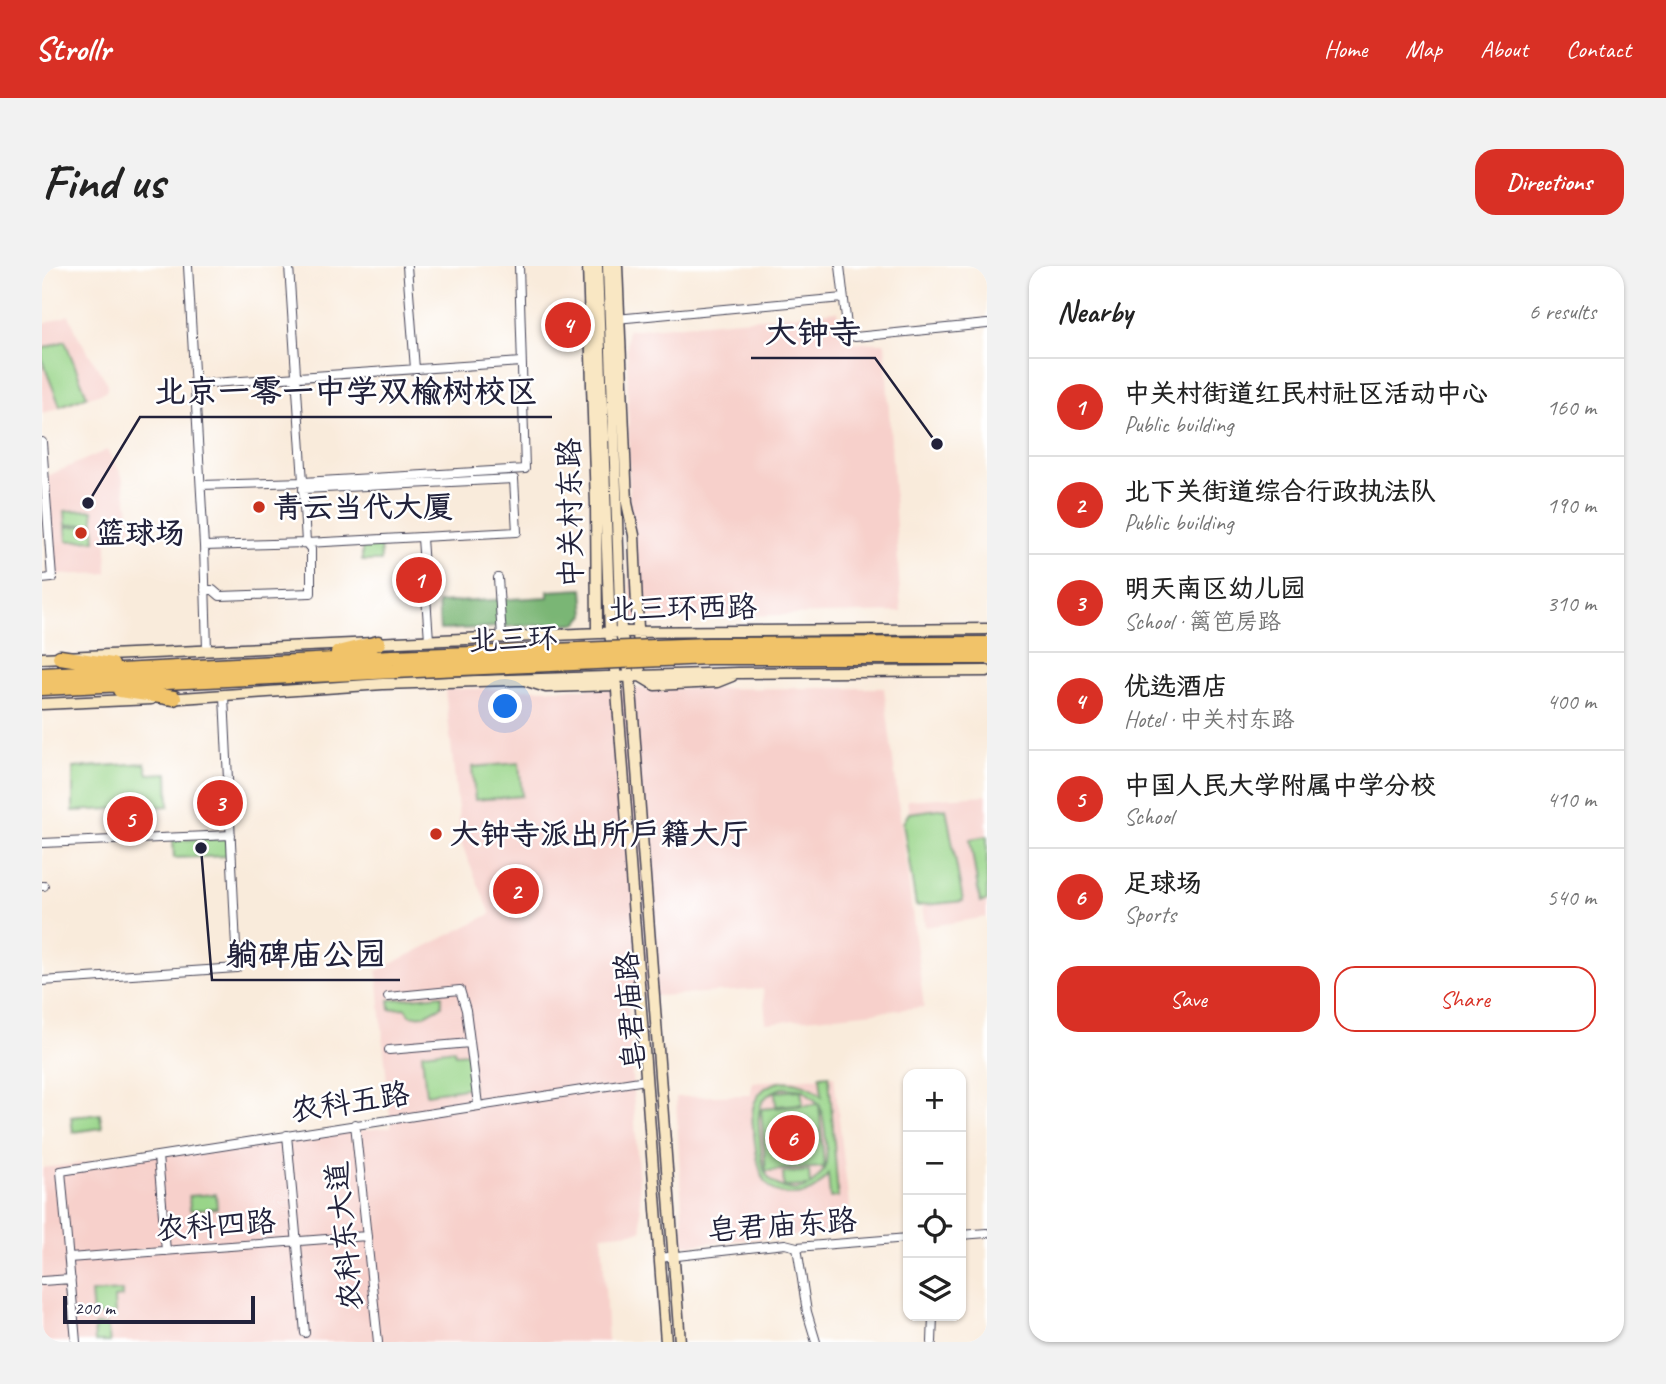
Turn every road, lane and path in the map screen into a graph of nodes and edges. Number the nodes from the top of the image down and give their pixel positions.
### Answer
1 (188, 266) edge
2 (289, 266) edge
3 (407, 266) edge
4 (519, 266) edge
5 (587, 266) edge
6 (597, 266) edge
7 (608, 266) edge
8 (617, 266) edge
9 (841, 266) edge
10 (843, 298) junction
11 (614, 319) junction
12 (987, 324) edge
13 (521, 362) junction
14 (415, 369) junction
15 (298, 377) junction
16 (196, 384) junction
17 (42, 442) edge
18 (303, 482) junction
19 (201, 485) junction
20 (45, 518) edge
21 (422, 538) junction
22 (306, 542) junction
23 (204, 546) junction
24 (498, 578) dead end
25 (42, 579) edge
26 (205, 590) junction
27 (987, 629) edge
28 (953, 630) junction
29 (616, 632) junction
30 (638, 632) junction
31 (597, 633) junction
32 (562, 635) junction
33 (502, 637) junction
34 (429, 640) junction
35 (378, 643) junction
36 (987, 644) edge
37 (207, 650) junction
38 (639, 653) junction
39 (614, 654) junction
40 (626, 654) junction
41 (562, 656) junction
42 (60, 657) junction
43 (987, 657) edge
44 (42, 658) edge
45 (306, 662) junction
46 (393, 664) junction
47 (137, 669) junction
48 (953, 671) junction
49 (987, 671) edge
50 (42, 675) edge
51 (635, 676) junction
52 (563, 678) junction
53 (524, 680) junction
54 (617, 681) junction
55 (91, 685) junction
56 (42, 688) edge
57 (224, 696) junction
58 (174, 698) junction
59 (42, 704) edge
60 (231, 835) junction
61 (42, 843) edge
62 (42, 981) edge
63 (388, 997) dead end
64 (470, 1043) junction
65 (389, 1051) dead end
66 (646, 1080) junction
67 (478, 1105) junction
68 (355, 1124) junction
69 (287, 1135) junction
70 (158, 1156) junction
71 (987, 1233) edge
72 (966, 1235) edge
73 (367, 1236) junction
74 (903, 1238) edge
75 (298, 1241) junction
76 (797, 1247) junction
77 (166, 1251) junction
78 (673, 1257) junction
79 (69, 1258) junction
80 (659, 1258) junction
81 (71, 1279) junction
82 (42, 1281) edge
83 (933, 1321) edge
84 (305, 1332) dead end
85 (76, 1342) edge
86 (378, 1342) edge
87 (666, 1342) edge
88 (680, 1342) edge
89 (816, 1342) edge
90 (932, 1342) edge

1 - 16 street
2 - 15 street
3 - 14 street
4 - 13 street
5 - 31 street, 中关村东路
6 - 29 street, 中关村东路
7 - 11 street, 中关村东路
8 - 11 street, 中关村东路
9 - 10 street
10 - 11 street
10 - 12 street
11 - 29 street, 中关村东路
11 - 30 street, 中关村东路
13 - 14 street
13 - 18 street
14 - 15 street
15 - 16 street
15 - 18 street
16 - 19 street
17 - 20 street
18 - 19 street
19 - 23 street
20 - 25 street
21 - 22 street
21 - 22 street
21 - 34 street
22 - 23 street
22 - 26 street
23 - 26 street
24 - 33 street
26 - 37 street
27 - 28 street, 北三环西路
28 - 30 street, 北三环西路
28 - 48 street
29 - 30 street, 北三环西路
29 - 31 street, 北三环西路
29 - 39 street, 皂君庙路
29 - 40 street
30 - 38 street, 中关村东路
31 - 32 street, 北三环西路
32 - 33 street, 北三环西路
32 - 41 street
33 - 34 street, 北三环西路
34 - 35 street, 北三环西路
35 - 37 street, 北三环西路
35 - 45 highway
36 - 46 highway, 北三环, bridge
37 - 42 street, 北三环西路
38 - 40 street
38 - 51 street, 中关村东路
39 - 40 street
39 - 41 street
39 - 54 street, 皂君庙路
40 - 51 street
41 - 52 street
42 - 44 street, 北三环西路
42 - 47 highway
43 - 46 highway, 北三环, bridge
45 - 46 highway, 北三环
45 - 47 highway, 北三环
46 - 55 highway, 北三环
47 - 50 highway, 北三环
48 - 49 street
48 - 51 street
51 - 54 street
51 - 78 street, 皂君庙路
52 - 53 street
52 - 54 street
53 - 54 street
53 - 57 street
54 - 66 street, 皂君庙路
55 - 56 highway, 北三环
55 - 58 highway
57 - 58 street
57 - 60 street
58 - 59 street
60 - 61 street
60 - 62 street
63 - 64 street
64 - 65 street
64 - 67 street
66 - 67 street, 农科五路
66 - 80 street, 皂君庙路
67 - 68 street, 农科五路
68 - 69 street, 农科五路
68 - 73 street, 农科东大道
69 - 70 street, 农科五路
69 - 75 street
70 - 77 street
70 - 79 street, 农科五路
71 - 72 street
73 - 75 street, 农科四路
73 - 86 street, 农科东大道
74 - 76 street, 皂君庙东路
75 - 77 street, 农科四路
75 - 84 street
76 - 78 street, 皂君庙东路
76 - 89 street
77 - 79 street, 农科四路
78 - 80 street, 皂君庙东路
78 - 88 street, 皂君庙路
79 - 81 street
80 - 87 street, 皂君庙路
81 - 82 street
81 - 85 street
83 - 90 street

